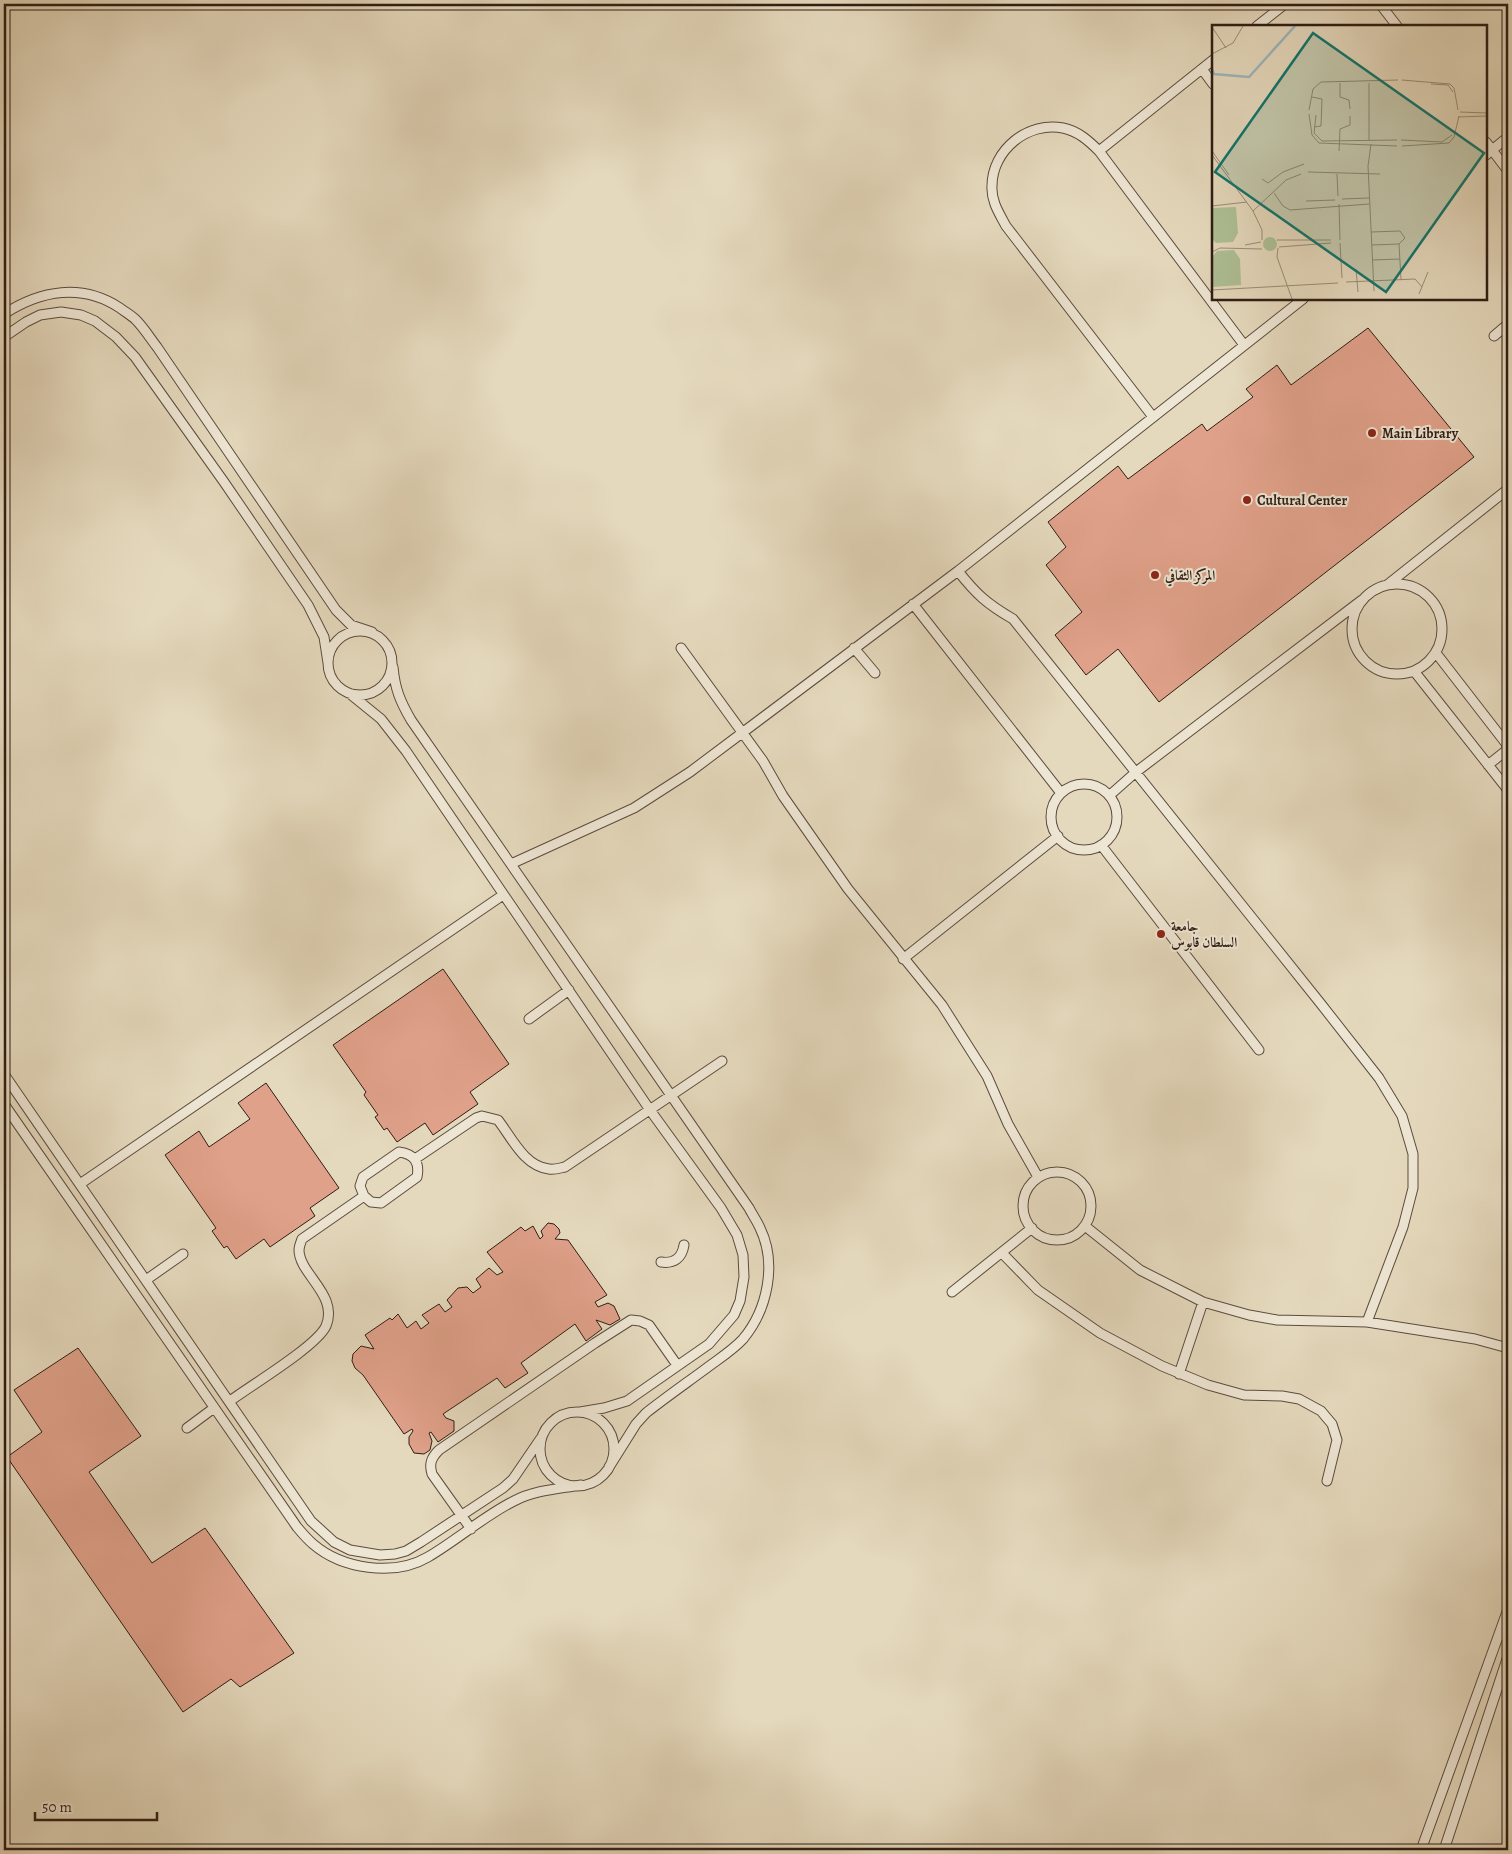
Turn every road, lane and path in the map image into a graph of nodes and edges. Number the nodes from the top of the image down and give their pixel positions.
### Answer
1 (1285, 4) edge
2 (1380, 4) edge
3 (1258, 25) edge
4 (1396, 25) edge
5 (1212, 61) edge
6 (1202, 69) junction
7 (1212, 83) edge
8 (1508, 137) edge
9 (1099, 151) junction
10 (1489, 152) edge
11 (1508, 171) edge
12 (1302, 300) edge
13 (4, 314) edge
14 (1508, 324) edge
15 (1494, 336) dead end
16 (4, 337) edge
17 (1244, 345) junction
18 (1153, 417) junction
19 (1508, 490) edge
20 (958, 571) junction
21 (1387, 585) junction
22 (1362, 600) junction
23 (913, 604) junction
24 (372, 632) junction
25 (681, 648) dead end
26 (854, 648) junction
27 (1436, 652) junction
28 (328, 663) junction
29 (393, 667) junction
30 (1414, 671) junction
31 (875, 673) dead end
32 (349, 693) junction
33 (741, 734) junction
34 (1508, 748) edge
35 (1488, 765) junction
36 (1136, 772) junction
37 (1508, 790) edge
38 (1061, 793) junction
39 (1110, 795) junction
40 (1058, 836) junction
41 (1100, 845) junction
42 (511, 864) junction
43 (503, 895) junction
44 (903, 959) junction
45 (569, 990) junction
46 (529, 1019) dead end
47 (1259, 1050) dead end
48 (722, 1061) dead end
49 (4, 1074) edge
50 (671, 1095) junction
51 (4, 1104) edge
52 (650, 1110) junction
53 (415, 1159) junction
54 (1038, 1178) junction
55 (80, 1184) junction
56 (364, 1196) junction
57 (1085, 1226) junction
58 (1032, 1228) junction
59 (684, 1245) dead end
60 (1002, 1253) junction
61 (183, 1254) dead end
62 (661, 1262) dead end
63 (146, 1280) junction
64 (952, 1292) dead end
65 (1203, 1302) junction
66 (1367, 1322) junction
67 (1508, 1348) edge
68 (677, 1365) junction
69 (1179, 1374) junction
70 (230, 1401) junction
71 (214, 1408) junction
72 (580, 1412) junction
73 (187, 1428) dead end
74 (541, 1438) junction
75 (609, 1467) junction
76 (1327, 1480) dead end
77 (581, 1485) junction
78 (462, 1515) junction
79 (471, 1529) junction
80 (1508, 1609) edge
81 (1508, 1656) edge
82 (1421, 1850) edge
83 (1444, 1850) edge

1 - 3 lane
2 - 4 lane
5 - 6 lane
6 - 7 lane
6 - 9 lane
8 - 10 lane
9 - 17 lane
9 - 18 lane
10 - 11 lane
12 - 17 lane
13 - 24 lane
14 - 15 lane
16 - 28 lane
17 - 18 lane
18 - 20 lane
19 - 21 lane
20 - 23 lane
20 - 36 lane
21 - 22 lane
21 - 27 lane
22 - 30 lane
22 - 36 lane
23 - 26 lane
23 - 38 lane
24 - 28 lane
24 - 29 lane
25 - 33 lane
26 - 31 lane
26 - 33 lane
27 - 30 lane
27 - 34 lane
28 - 32 lane
29 - 32 lane
29 - 42 lane
30 - 35 lane
32 - 43 lane
33 - 42 lane
33 - 44 lane
34 - 35 lane
35 - 37 lane
36 - 39 lane
36 - 66 lane
38 - 39 lane
38 - 40 lane
39 - 41 lane
40 - 41 lane
40 - 44 lane
41 - 47 lane
42 - 50 lane
43 - 45 lane
43 - 55 lane
44 - 54 lane
45 - 46 lane
45 - 52 lane
48 - 50 lane
49 - 55 lane
50 - 52 lane
50 - 75 lane
51 - 71 lane
52 - 53 lane
52 - 68 lane
53 - 56 lane
53 - 56 lane
54 - 57 lane
54 - 58 lane
55 - 63 lane
56 - 70 lane
57 - 58 lane
57 - 65 lane
58 - 60 lane
59 - 62 lane
60 - 64 lane
60 - 69 lane
61 - 63 lane
63 - 70 lane
65 - 66 lane
65 - 69 lane
66 - 67 lane
68 - 72 lane
68 - 78 lane
69 - 76 lane
70 - 78 lane
71 - 73 lane
71 - 79 lane
72 - 74 lane
72 - 75 lane
74 - 77 lane
74 - 78 lane
75 - 77 lane
77 - 79 lane
78 - 79 lane
80 - 82 lane
81 - 83 lane

